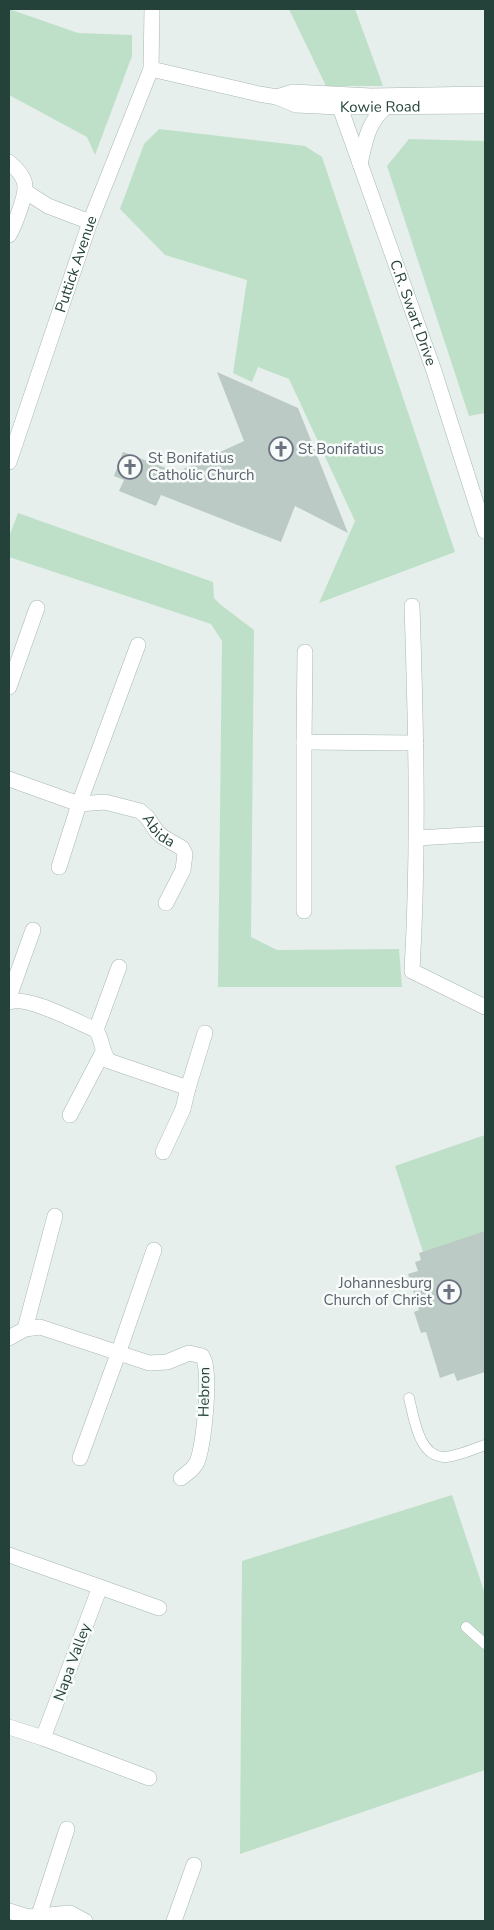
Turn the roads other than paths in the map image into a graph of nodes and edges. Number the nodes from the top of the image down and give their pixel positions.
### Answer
1 (152, 9) edge
2 (151, 69) junction
3 (485, 94) edge
4 (338, 102) junction
5 (387, 106) junction
6 (485, 106) edge
7 (9, 162) edge
8 (360, 164) junction
9 (26, 192) junction
10 (90, 222) junction
11 (9, 235) edge
12 (9, 462) edge
13 (485, 531) edge
14 (412, 606) dead end
15 (37, 608) dead end
16 (138, 645) dead end
17 (304, 652) dead end
18 (9, 687) edge
19 (304, 742) junction
20 (416, 742) junction
21 (9, 780) edge
22 (79, 804) junction
23 (485, 834) edge
24 (417, 838) junction
25 (59, 867) dead end
26 (166, 903) dead end
27 (304, 911) dead end
28 (33, 930) dead end
29 (119, 967) dead end
30 (9, 997) edge
31 (9, 1002) edge
32 (485, 1008) edge
33 (96, 1030) junction
34 (205, 1033) dead end
35 (103, 1052) junction
36 (188, 1088) junction
37 (70, 1114) dead end
38 (162, 1152) dead end
39 (55, 1216) dead end
40 (154, 1250) dead end
41 (25, 1329) junction
42 (9, 1338) edge
43 (118, 1354) junction
44 (408, 1398) dead end
45 (485, 1446) edge
46 (80, 1458) dead end
47 (181, 1478) dead end
48 (9, 1555) edge
49 (100, 1587) junction
50 (159, 1608) dead end
51 (466, 1627) dead end
52 (485, 1644) edge
53 (9, 1726) edge
54 (43, 1738) junction
55 (149, 1778) dead end
56 (67, 1828) dead end
57 (194, 1865) dead end
58 (9, 1911) edge
59 (41, 1918) edge
60 (85, 1921) edge
61 (174, 1921) edge

1 - 2 street
2 - 4 street, Kowie Road
2 - 10 street, Puttick Avenue
3 - 4 street, Kowie Road
4 - 5 street, Kowie Road
4 - 8 street, C.R. Swart Drive
5 - 6 street, Kowie Road
5 - 8 street
7 - 9 street
8 - 13 street, C.R. Swart Drive
9 - 10 street
9 - 11 street
10 - 12 street, Puttick Avenue
14 - 20 street
15 - 18 street
16 - 22 street
17 - 19 street
19 - 20 street
19 - 27 street
20 - 24 street
21 - 22 street, Abida
22 - 25 street
22 - 26 street, Abida
23 - 24 street
24 - 32 street
28 - 30 street
29 - 33 street
31 - 33 street
33 - 35 street
34 - 36 street
35 - 36 street
35 - 37 street
36 - 38 street
39 - 41 street
40 - 43 street
41 - 42 street, Hebron
41 - 43 street, Hebron
43 - 46 street
43 - 47 street, Hebron
44 - 45 lane
48 - 49 street
49 - 50 street
49 - 54 street, Napa Valley
51 - 52 lane
53 - 54 street
54 - 55 street
56 - 59 street
57 - 61 street
58 - 59 street
59 - 60 street

